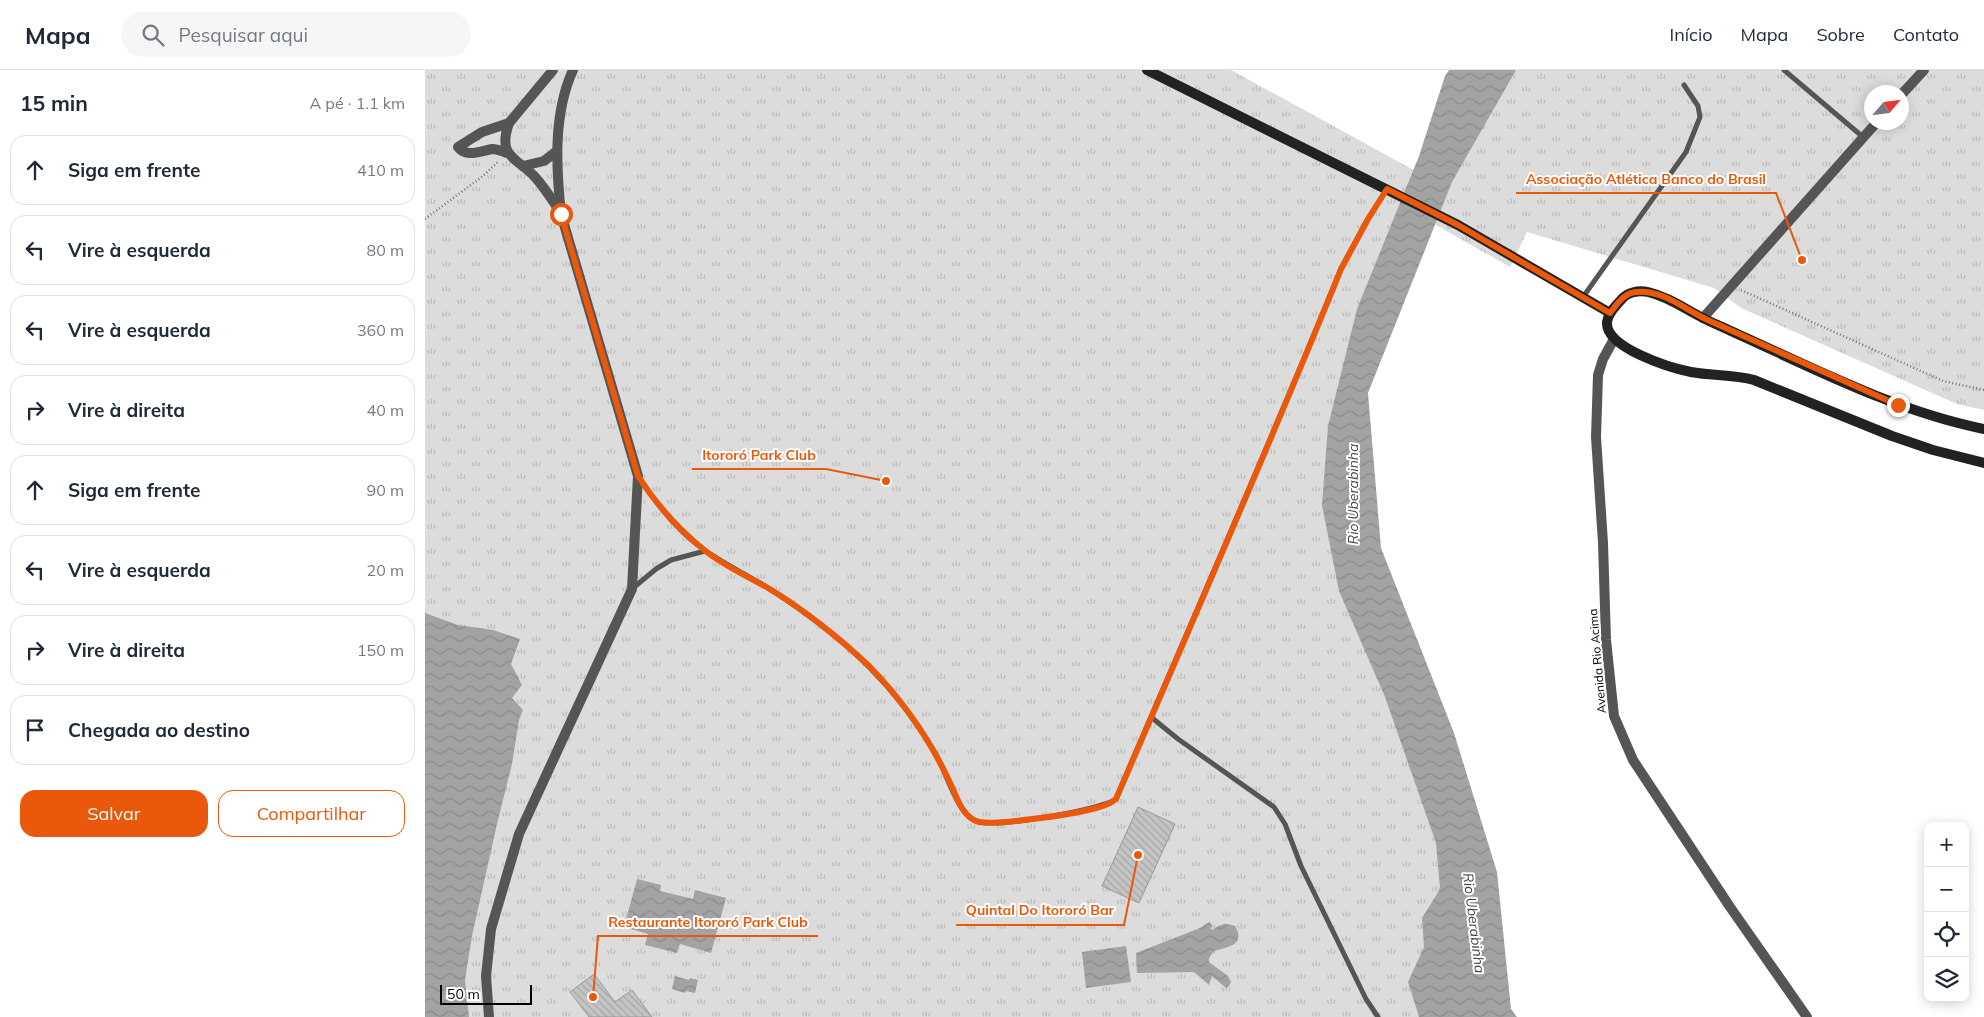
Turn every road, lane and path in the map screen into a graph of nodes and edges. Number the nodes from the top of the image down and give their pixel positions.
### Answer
1 (553, 70) edge
2 (573, 70) edge
3 (1147, 70) edge
4 (1784, 70) edge
5 (1924, 70) edge
6 (1684, 84) dead end
7 (1909, 86) edge
8 (509, 124) junction
9 (1870, 130) edge
10 (1864, 138) junction
11 (557, 151) junction
12 (507, 153) junction
13 (523, 166) junction
14 (1387, 189) junction
15 (561, 214) junction
16 (425, 219) edge
17 (1732, 286) junction
18 (1583, 296) junction
19 (1610, 313) junction
20 (1703, 318) junction
21 (1614, 339) junction
22 (1984, 390) edge
23 (1984, 429) edge
24 (1984, 463) edge
25 (638, 476) junction
26 (705, 551) junction
27 (632, 589) junction
28 (1151, 716) junction
29 (489, 1017) edge
30 (1378, 1017) edge
31 (1807, 1017) edge

1 - 8 street
2 - 11 street
3 - 14 street
4 - 10 lane
5 - 7 street
6 - 18 lane
8 - 12 street
8 - 12 street
9 - 10 street
10 - 17 street
11 - 13 street
11 - 15 street
12 - 13 street
12 - 16 path
13 - 15 street
14 - 18 street
14 - 28 lane
15 - 25 street
17 - 20 street
17 - 22 path
18 - 19 street
19 - 20 street
19 - 21 street
20 - 23 street
21 - 24 street
21 - 31 street, Avenida Rio Acima
25 - 26 lane
25 - 27 street
26 - 27 lane
26 - 28 lane
27 - 29 street
28 - 30 lane

